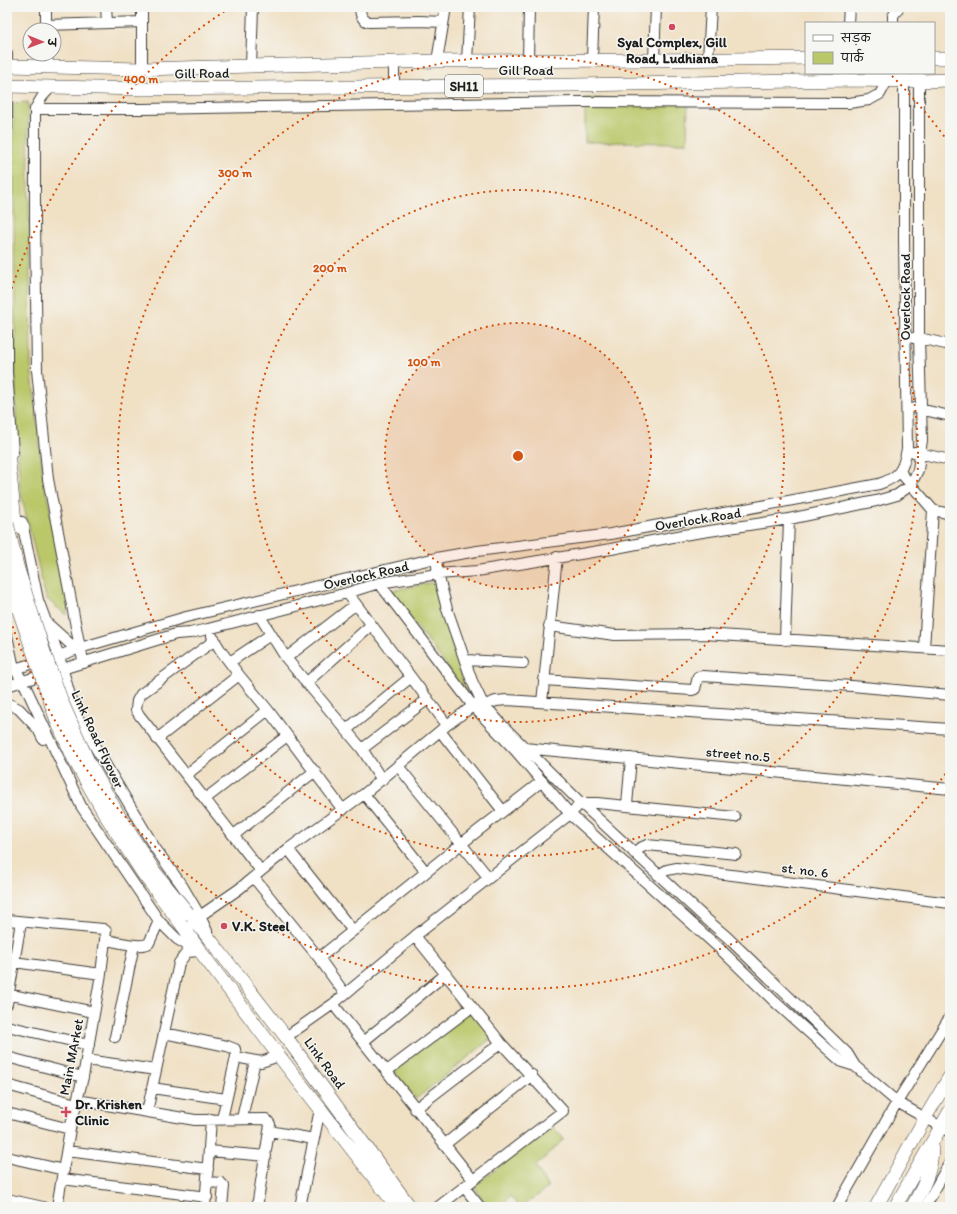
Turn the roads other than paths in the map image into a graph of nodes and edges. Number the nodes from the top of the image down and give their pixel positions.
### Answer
1 (46, 7) edge
2 (106, 7) edge
3 (142, 7) edge
4 (253, 7) edge
5 (360, 7) edge
6 (446, 7) edge
7 (470, 7) edge
8 (529, 7) edge
9 (594, 7) edge
10 (656, 7) edge
11 (711, 7) edge
12 (849, 7) edge
13 (899, 7) edge
14 (46, 22) edge
15 (107, 22) junction
16 (142, 22) junction
17 (443, 22) junction
18 (848, 22) edge
19 (893, 22) edge
20 (62, 26) edge
21 (7, 54) edge
22 (805, 58) edge
23 (935, 58) edge
24 (950, 58) edge
25 (708, 59) junction
26 (592, 60) junction
27 (654, 60) junction
28 (438, 61) junction
29 (467, 61) junction
30 (528, 61) junction
31 (48, 62) edge
32 (394, 62) junction
33 (7, 66) edge
34 (251, 66) junction
35 (48, 67) junction
36 (142, 69) junction
37 (904, 77) edge
38 (920, 77) edge
39 (887, 80) junction
40 (950, 80) edge
41 (8, 86) edge
42 (51, 87) junction
43 (394, 87) junction
44 (36, 109) junction
45 (7, 128) edge
46 (905, 143) junction
47 (920, 143) junction
48 (904, 241) junction
49 (919, 241) junction
50 (7, 333) edge
51 (906, 338) junction
52 (919, 338) junction
53 (950, 345) edge
54 (906, 406) junction
55 (922, 410) junction
56 (950, 416) edge
57 (7, 443) edge
58 (907, 449) junction
59 (920, 454) junction
60 (950, 460) edge
61 (900, 472) junction
62 (911, 485) junction
63 (933, 510) junction
64 (950, 514) edge
65 (789, 519) junction
66 (15, 524) edge
67 (557, 557) junction
68 (436, 558) junction
69 (7, 568) edge
70 (438, 574) junction
71 (379, 583) junction
72 (346, 593) junction
73 (356, 604) junction
74 (258, 615) junction
75 (186, 617) junction
76 (48, 624) junction
77 (371, 625) junction
78 (549, 626) junction
79 (208, 629) junction
80 (190, 633) junction
81 (270, 635) junction
82 (7, 636) edge
83 (215, 640) junction
84 (785, 640) junction
85 (924, 648) junction
86 (78, 649) junction
87 (950, 650) edge
88 (59, 656) junction
89 (286, 658) junction
90 (465, 660) junction
91 (230, 662) junction
92 (84, 663) junction
93 (523, 663) dead end
94 (11, 669) edge
95 (63, 669) junction
96 (239, 675) junction
97 (411, 677) junction
98 (544, 680) junction
99 (22, 681) junction
100 (306, 683) junction
101 (7, 686) edge
102 (950, 695) edge
103 (428, 698) junction
104 (542, 702) junction
105 (7, 703) edge
106 (480, 704) junction
107 (268, 710) junction
108 (443, 728) junction
109 (950, 729) edge
110 (346, 730) junction
111 (287, 736) junction
112 (157, 739) junction
113 (524, 748) junction
114 (362, 749) junction
115 (631, 758) junction
116 (398, 766) junction
117 (315, 771) junction
118 (186, 775) junction
119 (382, 780) junction
120 (542, 781) junction
121 (950, 788) edge
122 (364, 794) junction
123 (205, 799) junction
124 (581, 803) junction
125 (627, 805) junction
126 (81, 806) junction
127 (343, 810) junction
128 (503, 811) junction
129 (570, 814) junction
130 (735, 817) dead end
131 (234, 835) junction
132 (461, 844) junction
133 (288, 849) junction
134 (634, 853) junction
135 (736, 854) dead end
136 (426, 872) junction
137 (257, 874) junction
138 (658, 875) junction
139 (489, 878) junction
140 (950, 903) edge
141 (190, 918) junction
142 (7, 920) edge
143 (159, 921) junction
144 (21, 922) junction
145 (353, 931) junction
146 (415, 936) junction
147 (106, 940) junction
148 (212, 942) joint
149 (134, 945) junction
150 (200, 951) junction
151 (12, 956) edge
152 (319, 958) junction
153 (101, 974) junction
154 (446, 974) junction
155 (345, 994) junction
156 (8, 998) edge
157 (333, 1004) junction
158 (472, 1007) junction
159 (94, 1012) junction
160 (950, 1017) edge
161 (7, 1026) edge
162 (164, 1033) junction
163 (115, 1037) dead end
164 (286, 1037) junction
165 (364, 1041) junction
166 (502, 1043) junction
167 (89, 1045) junction
168 (279, 1056) junction
169 (7, 1057) edge
170 (236, 1057) junction
171 (86, 1060) junction
172 (255, 1061) junction
173 (855, 1066) junction
174 (156, 1070) junction
175 (387, 1071) junction
176 (532, 1076) junction
177 (950, 1076) edge
178 (83, 1077) junction
179 (7, 1085) edge
180 (152, 1088) junction
181 (226, 1099) junction
182 (76, 1102) junction
183 (897, 1102) junction
184 (320, 1109) junction
185 (415, 1109) junction
186 (147, 1112) junction
187 (950, 1112) edge
188 (7, 1113) edge
189 (242, 1118) junction
190 (925, 1118) junction
191 (216, 1119) junction
192 (70, 1129) junction
193 (269, 1130) junction
194 (945, 1130) edge
195 (314, 1139) junction
196 (932, 1142) junction
197 (444, 1145) junction
198 (67, 1151) junction
199 (209, 1151) junction
200 (266, 1156) junction
201 (7, 1157) edge
202 (950, 1162) edge
203 (208, 1169) junction
204 (63, 1174) junction
205 (473, 1180) junction
206 (207, 1182) junction
207 (464, 1187) junction
208 (7, 1199) edge
209 (206, 1202) edge
210 (43, 1207) edge
211 (57, 1207) edge
212 (222, 1207) edge
213 (257, 1207) edge
214 (300, 1207) edge
215 (407, 1207) edge
216 (438, 1207) edge
217 (480, 1207) edge
218 (837, 1207) edge
219 (876, 1207) edge
220 (895, 1207) edge
221 (912, 1207) edge
222 (925, 1207) edge

1 - 14 street
2 - 15 street
3 - 16 street
4 - 34 street
5 - 17 street
6 - 17 street
7 - 29 street
8 - 30 street
9 - 26 street
10 - 27 street
11 - 25 street
12 - 18 street
13 - 19 street
15 - 16 street
15 - 20 street
16 - 36 street
17 - 28 street
21 - 33 street
22 - 25 main road, Gill Road / SH11
23 - 24 main road
25 - 27 main road, Gill Road / SH11
26 - 27 main road, Gill Road / SH11
26 - 30 main road, Gill Road / SH11
28 - 29 main road, Gill Road / SH11
28 - 32 main road, Gill Road / SH11
29 - 30 main road, Gill Road / SH11
31 - 35 street
32 - 34 main road, Gill Road / SH11
32 - 43 street
33 - 35 main road, Gill Road / SH11
33 - 41 street
34 - 36 main road, Gill Road / SH11
35 - 36 main road, Gill Road / SH11
37 - 38 main road, Gill Road / SH11
37 - 39 main road, Gill Road / SH11
37 - 46 street, Overlock Road
38 - 40 main road, Gill Road / SH11
38 - 47 street, Overlock Road
39 - 43 main road, Gill Road / SH11
39 - 44 street
41 - 42 main road, Gill Road / SH11
41 - 45 street
42 - 43 main road, Gill Road / SH11
42 - 44 street
44 - 86 street
46 - 47 street
46 - 48 street, Overlock Road
47 - 49 street, Overlock Road
48 - 49 street
48 - 51 street, Overlock Road
49 - 52 street, Overlock Road
50 - 66 street
51 - 52 street
51 - 54 street, Overlock Road
52 - 53 street
52 - 55 street, Overlock Road
54 - 55 street
54 - 58 street, Overlock Road
55 - 56 street
55 - 59 street, Overlock Road
57 - 66 main road, Link Road Flyover
58 - 59 street
58 - 61 street, Overlock Road
59 - 60 street
59 - 62 street, Overlock Road
61 - 62 street
61 - 68 street, Overlock Road
62 - 63 street
62 - 65 street, Overlock Road
63 - 64 street
63 - 85 street
65 - 67 street, Overlock Road
65 - 84 street
66 - 76 street
66 - 141 main road, Link Road Flyover, bridge
67 - 70 street, Overlock Road
67 - 78 street
68 - 70 street
68 - 75 street, Overlock Road
69 - 141 main road, Link Road Flyover, bridge
70 - 71 street, Overlock Road
70 - 90 street
71 - 72 street, Overlock Road
71 - 106 street
72 - 73 street
72 - 74 street, Overlock Road
73 - 77 street
73 - 89 street
74 - 79 street, Overlock Road
74 - 81 street
75 - 80 street
75 - 86 street, Overlock Road
76 - 86 street
76 - 88 street
77 - 97 street
77 - 100 street
78 - 84 street
78 - 98 street
79 - 80 street, Overlock Road
79 - 83 street
80 - 92 street, Overlock Road
81 - 89 street
81 - 91 street
82 - 94 street
83 - 91 street
83 - 112 street
84 - 85 street
85 - 87 street
86 - 88 street, Overlock Road
86 - 92 street
88 - 94 street, Overlock Road
88 - 95 street
89 - 100 street
90 - 93 street
90 - 106 street
91 - 96 street
92 - 95 street, Overlock Road
94 - 99 street
95 - 99 street, Overlock Road
95 - 141 street
96 - 107 street
96 - 112 street
97 - 103 street
97 - 110 street
98 - 102 street
98 - 104 street
99 - 101 street, Overlock Road
99 - 126 street
100 - 110 street
103 - 108 street
103 - 114 street
104 - 106 street
104 - 109 street
105 - 126 street
106 - 108 street
106 - 113 street
106 - 120 street
107 - 111 street
107 - 118 street
108 - 116 street
108 - 128 street
110 - 114 street
111 - 117 street
111 - 123 street
112 - 118 street
113 - 115 street, street no.5
113 - 124 street
114 - 119 street
115 - 121 street, street no.5
115 - 125 street
116 - 119 street
116 - 132 street
117 - 127 street
117 - 131 street
118 - 123 street
119 - 122 street
120 - 128 street
120 - 129 street
122 - 127 street
122 - 136 street
123 - 131 street
124 - 125 street
124 - 129 street
124 - 134 street
125 - 130 street
126 - 143 street
127 - 133 street
128 - 132 street
129 - 139 street
129 - 173 street
131 - 137 street
132 - 136 street
132 - 139 street
133 - 137 street
133 - 145 street
134 - 135 street
134 - 138 street
136 - 145 street
137 - 141 street
137 - 152 street
138 - 140 street, st. no. 6
138 - 173 street
139 - 146 street
141 - 148 main road, Link Road Flyover
141 - 150 main road, Link Road Flyover
142 - 144 street
143 - 149 street
143 - 150 street
144 - 147 street
144 - 151 street
145 - 152 street
146 - 154 street
146 - 155 street
147 - 149 street
147 - 153 street, Main MArket
148 - 164 main road, Link Road
149 - 163 street
150 - 162 street
150 - 168 main road, Link Road
151 - 153 street
151 - 156 street
152 - 155 street
153 - 159 street, Main MArket
154 - 158 street
154 - 165 street
155 - 157 street
156 - 159 street
157 - 164 street
157 - 165 street
158 - 166 street
158 - 175 street
159 - 167 street, Main MArket
160 - 183 street
161 - 167 street
162 - 170 street
162 - 174 street
164 - 215 main road, Link Road
165 - 175 street
166 - 176 street
166 - 185 street
167 - 171 street, Main MArket
168 - 172 street
168 - 184 main road, Link Road
169 - 178 street
170 - 172 street
170 - 181 street
171 - 174 street
171 - 178 street, Main MArket
172 - 189 street
173 - 183 street
174 - 180 street
175 - 185 street
176 - 197 street
176 - 205 street
177 - 190 main road
178 - 182 street, Main MArket
179 - 182 street
180 - 181 street
180 - 186 street
181 - 191 street
182 - 186 street
182 - 192 street, Main MArket
183 - 190 street
183 - 218 street
184 - 195 street
184 - 215 main road, Link Road
185 - 197 street
186 - 191 street
187 - 194 main road
188 - 192 street
189 - 191 street
189 - 193 street
190 - 194 street
190 - 219 main road
191 - 199 street
192 - 198 street, Main MArket
193 - 195 street
193 - 200 street
194 - 196 main road
195 - 214 street
196 - 220 main road
196 - 221 main road
197 - 205 street
198 - 203 street
198 - 204 street, Main MArket
199 - 200 street
199 - 203 street
200 - 213 street
201 - 204 street
202 - 222 street
203 - 206 street
204 - 209 street
204 - 211 street, Main MArket
205 - 207 street
206 - 209 street
206 - 212 street
207 - 216 street
207 - 217 street
208 - 210 street

